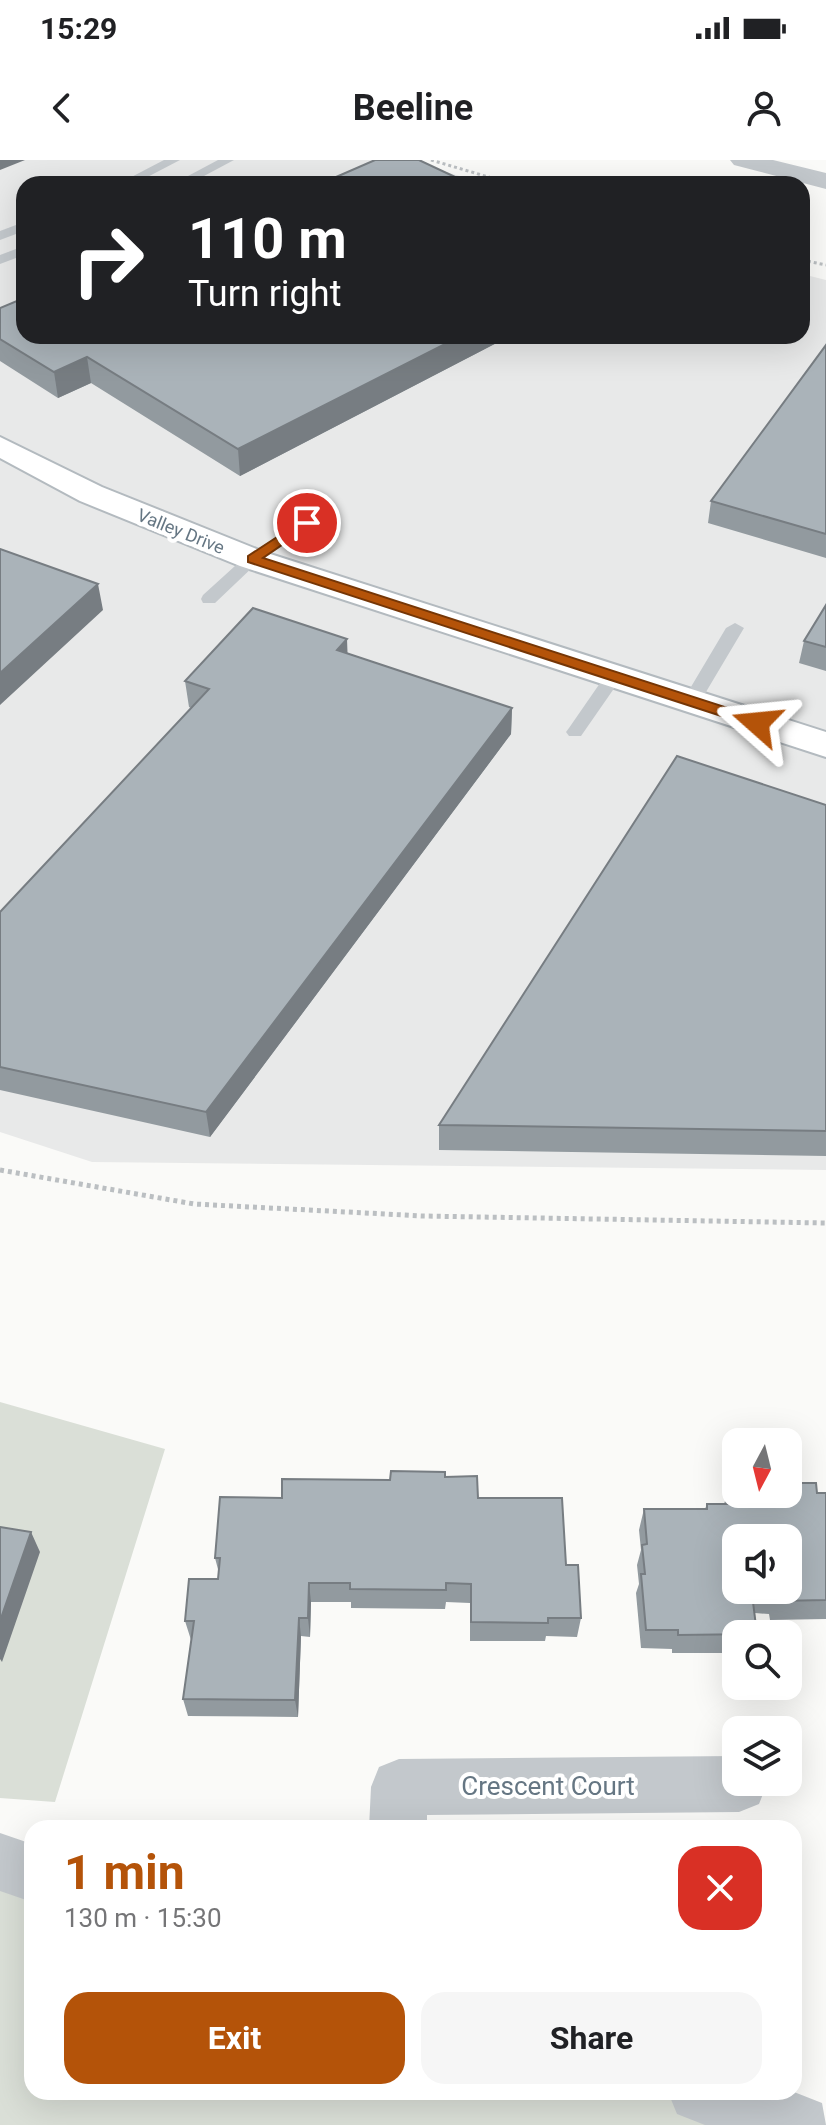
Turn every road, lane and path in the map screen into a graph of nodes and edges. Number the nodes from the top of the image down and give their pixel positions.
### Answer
1 (174, 160) edge
2 (228, 160) edge
3 (431, 160) edge
4 (743, 160) edge
5 (141, 176) edge
6 (195, 176) edge
7 (485, 176) edge
8 (806, 176) edge
9 (0, 446) edge
10 (307, 523) dead end
11 (252, 559) junction
12 (209, 599) dead end
13 (735, 628) dead end
14 (613, 677) junction
15 (691, 702) junction
16 (575, 732) dead end
17 (826, 745) edge
18 (0, 1170) edge
19 (826, 1223) edge
20 (722, 1784) edge
21 (398, 1820) edge
22 (0, 1862) edge
23 (24, 1870) edge
24 (723, 2100) edge
25 (800, 2125) edge

1 - 5 lane
2 - 6 lane
3 - 7 path
4 - 8 street
9 - 11 main road, Valley Drive
10 - 11 lane
11 - 12 lane
11 - 14 main road, Valley Drive
13 - 15 lane
14 - 15 main road, Valley Drive
14 - 16 lane
15 - 17 main road, Valley Drive
18 - 19 path
20 - 21 street, Crescent Court
22 - 23 street
24 - 25 street

